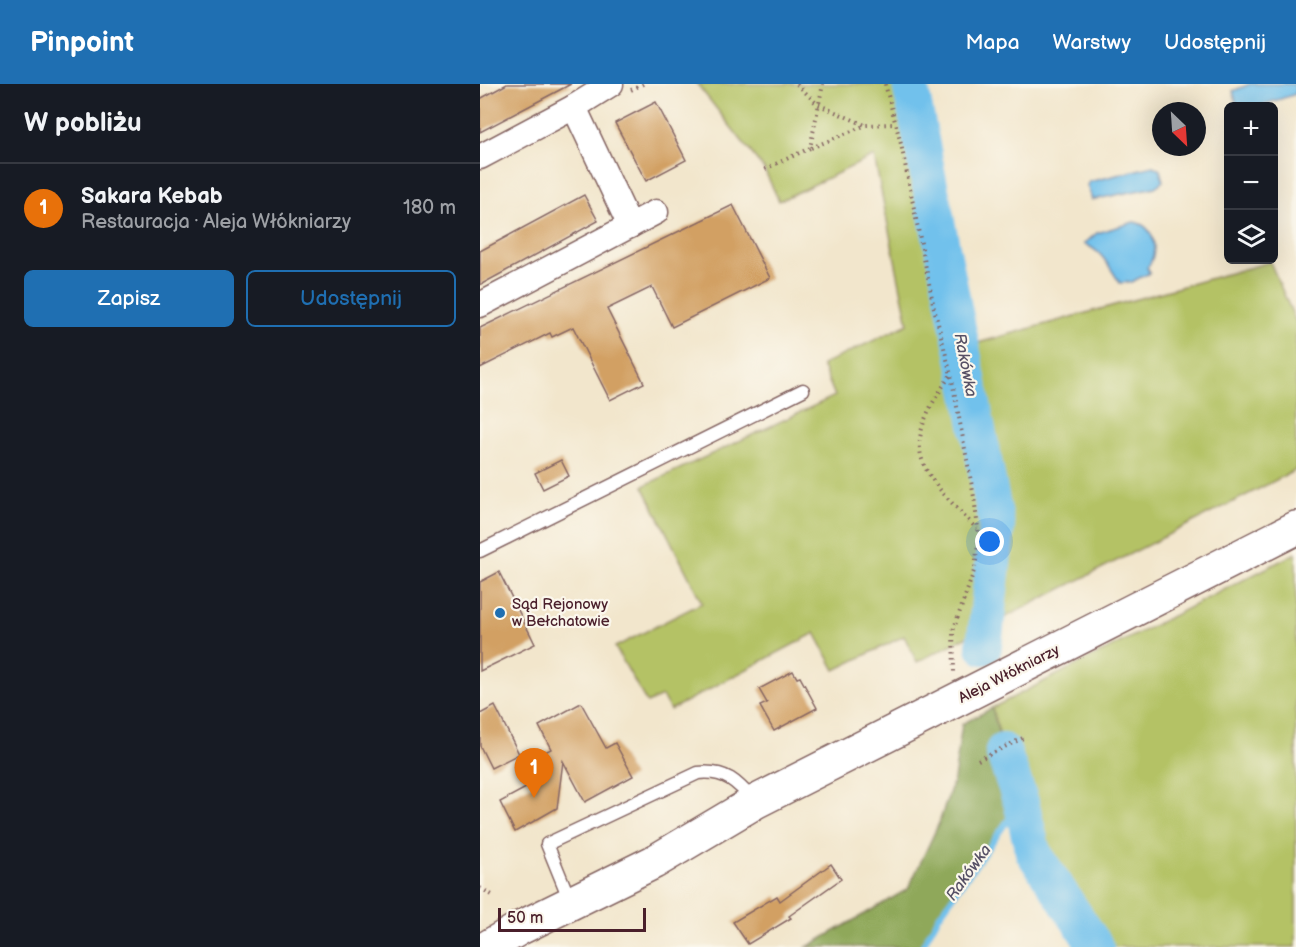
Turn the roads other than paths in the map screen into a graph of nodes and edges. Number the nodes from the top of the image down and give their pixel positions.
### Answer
1 (618, 88) edge
2 (574, 108) junction
3 (480, 157) edge
4 (656, 212) dead end
5 (630, 226) junction
6 (480, 305) edge
7 (802, 390) dead end
8 (1296, 528) edge
9 (480, 551) edge
10 (755, 802) junction
11 (567, 895) junction
12 (480, 926) edge
13 (488, 947) edge

1 - 2 street
2 - 3 street
2 - 5 street
4 - 5 street
5 - 6 street
7 - 9 lane
8 - 10 main road, Aleja Włókniarzy
10 - 11 main road, Aleja Włókniarzy
10 - 11 lane
11 - 12 main road, Aleja Włókniarzy
11 - 13 main road, Aleja Włókniarzy

